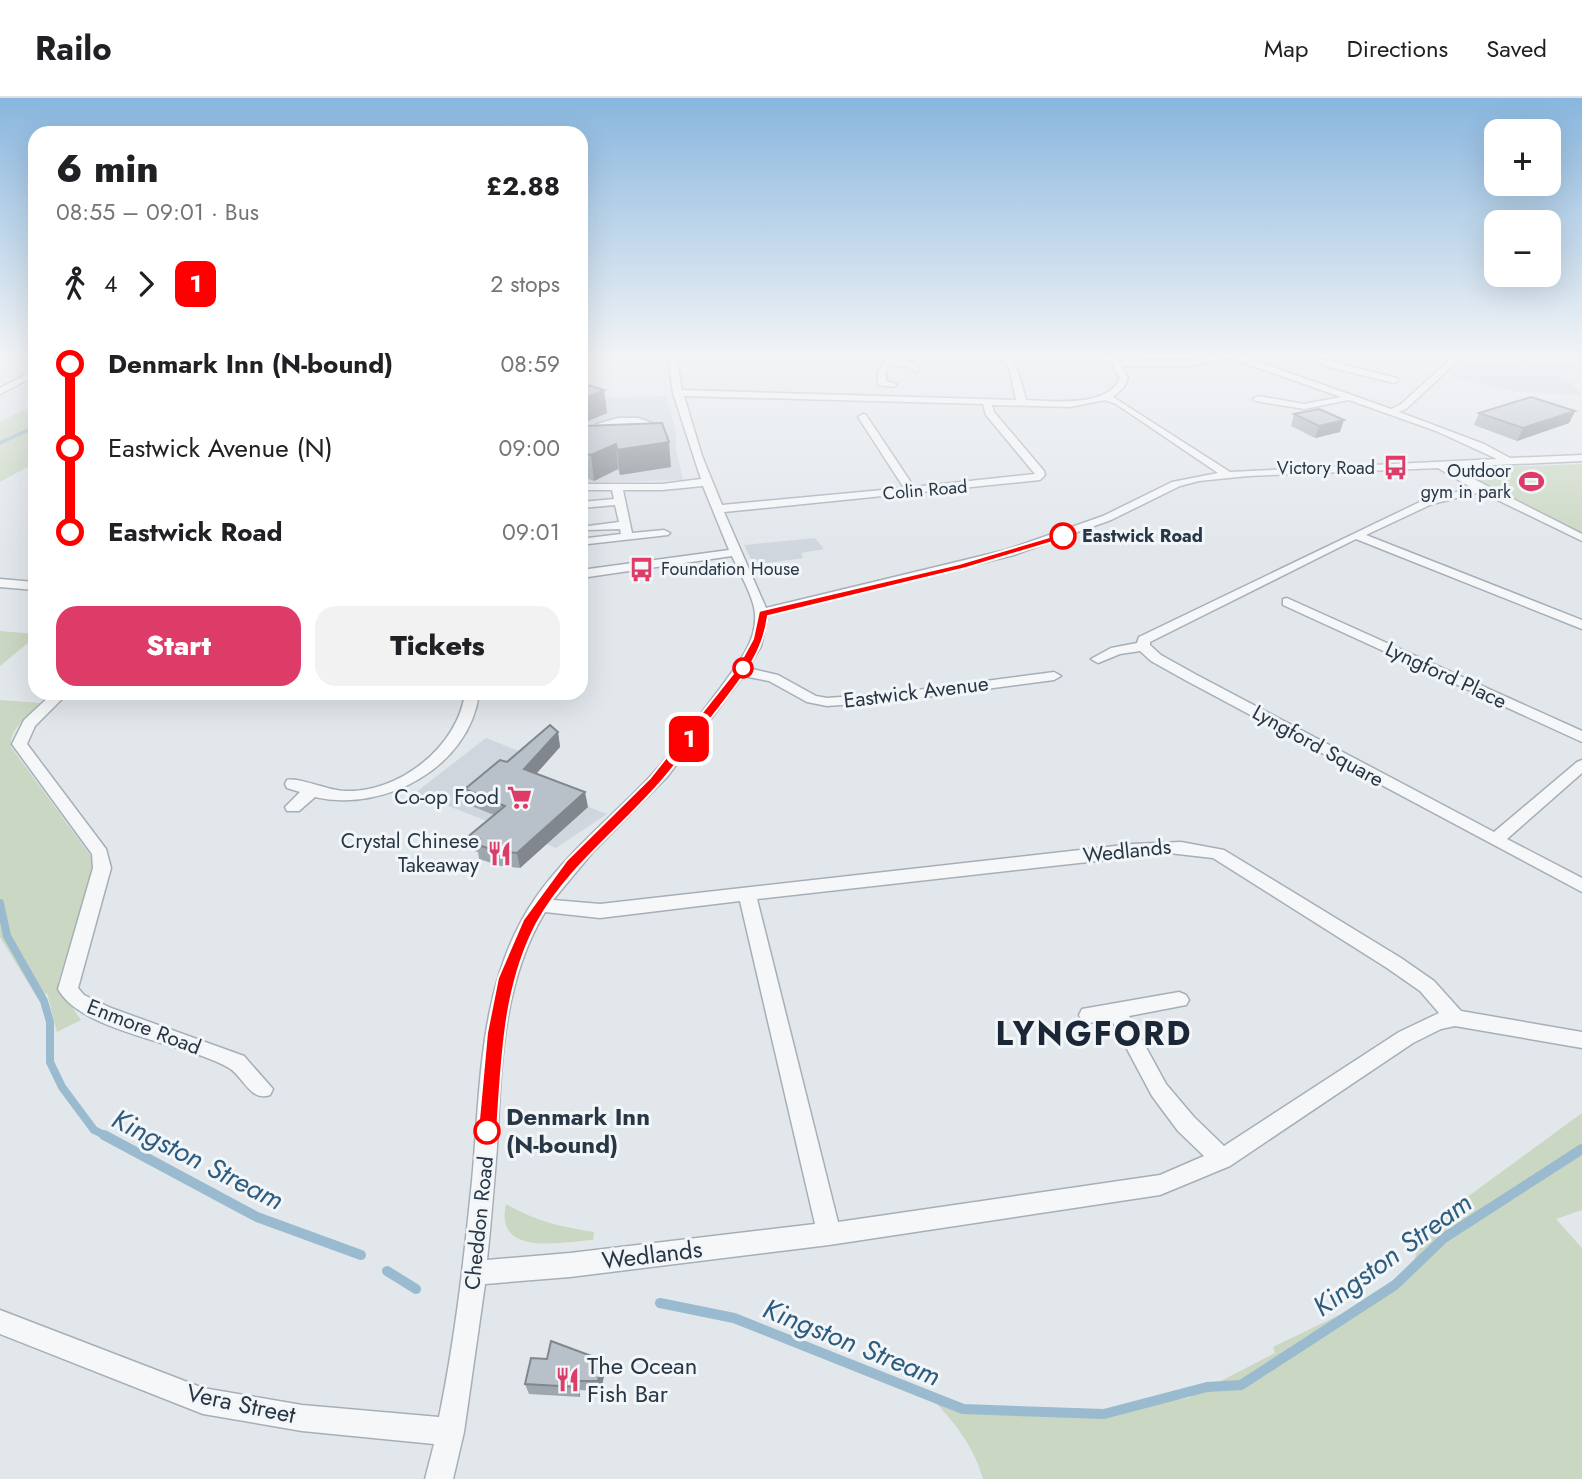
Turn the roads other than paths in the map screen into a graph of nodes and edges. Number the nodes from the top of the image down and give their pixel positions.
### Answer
1 (686, 420) edge
2 (865, 420) edge
3 (995, 420) edge
4 (1147, 420) edge
5 (1413, 420) edge
6 (590, 439) joint
7 (1582, 458) edge
8 (1508, 461) junction
9 (1441, 465) junction
10 (1227, 474) junction
11 (706, 482) junction
12 (588, 487) edge
13 (617, 487) junction
14 (1482, 489) junction
15 (911, 491) junction
16 (618, 502) junction
17 (588, 504) edge
18 (718, 509) junction
19 (592, 527) dead end
20 (625, 531) junction
21 (664, 533) dead end
22 (1356, 535) junction
23 (1582, 538) edge
24 (588, 541) dead end
25 (738, 552) junction
26 (588, 573) edge
27 (0, 583) edge
28 (28, 586) edge
29 (1287, 602) dead end
30 (762, 614) junction
31 (1582, 625) edge
32 (1143, 646) junction
33 (1098, 659) dead end
34 (741, 671) junction
35 (1054, 676) dead end
36 (54, 700) edge
37 (471, 700) edge
38 (1582, 737) edge
39 (1582, 765) edge
40 (293, 784) dead end
41 (311, 792) junction
42 (293, 807) dead end
43 (1496, 841) junction
44 (1582, 886) edge
45 (747, 894) junction
46 (540, 905) junction
47 (1179, 1000) dead end
48 (1116, 1010) junction
49 (1089, 1015) dead end
50 (1455, 1018) junction
51 (1582, 1040) edge
52 (263, 1090) dead end
53 (1222, 1158) junction
54 (829, 1234) junction
55 (475, 1273) junction
56 (0, 1322) edge
57 (451, 1432) junction
58 (439, 1479) edge

1 - 11 street
2 - 15 street
3 - 15 street, Colin Road
4 - 10 street
5 - 8 street
6 - 6 street
7 - 8 street
8 - 9 street
9 - 10 street
9 - 14 street
10 - 30 street
11 - 13 street
11 - 18 street
12 - 13 street
13 - 16 street
14 - 22 street
14 - 23 street
15 - 18 street, Colin Road
16 - 17 street
16 - 20 street
18 - 25 street
19 - 20 street
20 - 21 street
20 - 24 street
22 - 31 street
22 - 32 street
25 - 26 street
25 - 30 street
27 - 28 street
29 - 38 street, Lyngford Place
30 - 34 street, Cheddon Road
32 - 33 street
32 - 43 street, Lyngford Square
34 - 35 street, Eastwick Avenue
34 - 46 street, Cheddon Road
36 - 52 street, Enmore Road
37 - 41 street
39 - 43 street
40 - 41 street
41 - 42 street
43 - 44 street, Lyngford Square
45 - 46 street, Wedlands
45 - 50 street, Wedlands
45 - 54 street
46 - 55 street, Cheddon Road
47 - 48 street
48 - 49 street
48 - 53 street
50 - 51 street, Wedlands
50 - 53 street, Wedlands
53 - 54 street, Wedlands
54 - 55 street, Wedlands
55 - 57 street, Cheddon Road
56 - 57 street, Vera Street
57 - 58 street, Cheddon Road

